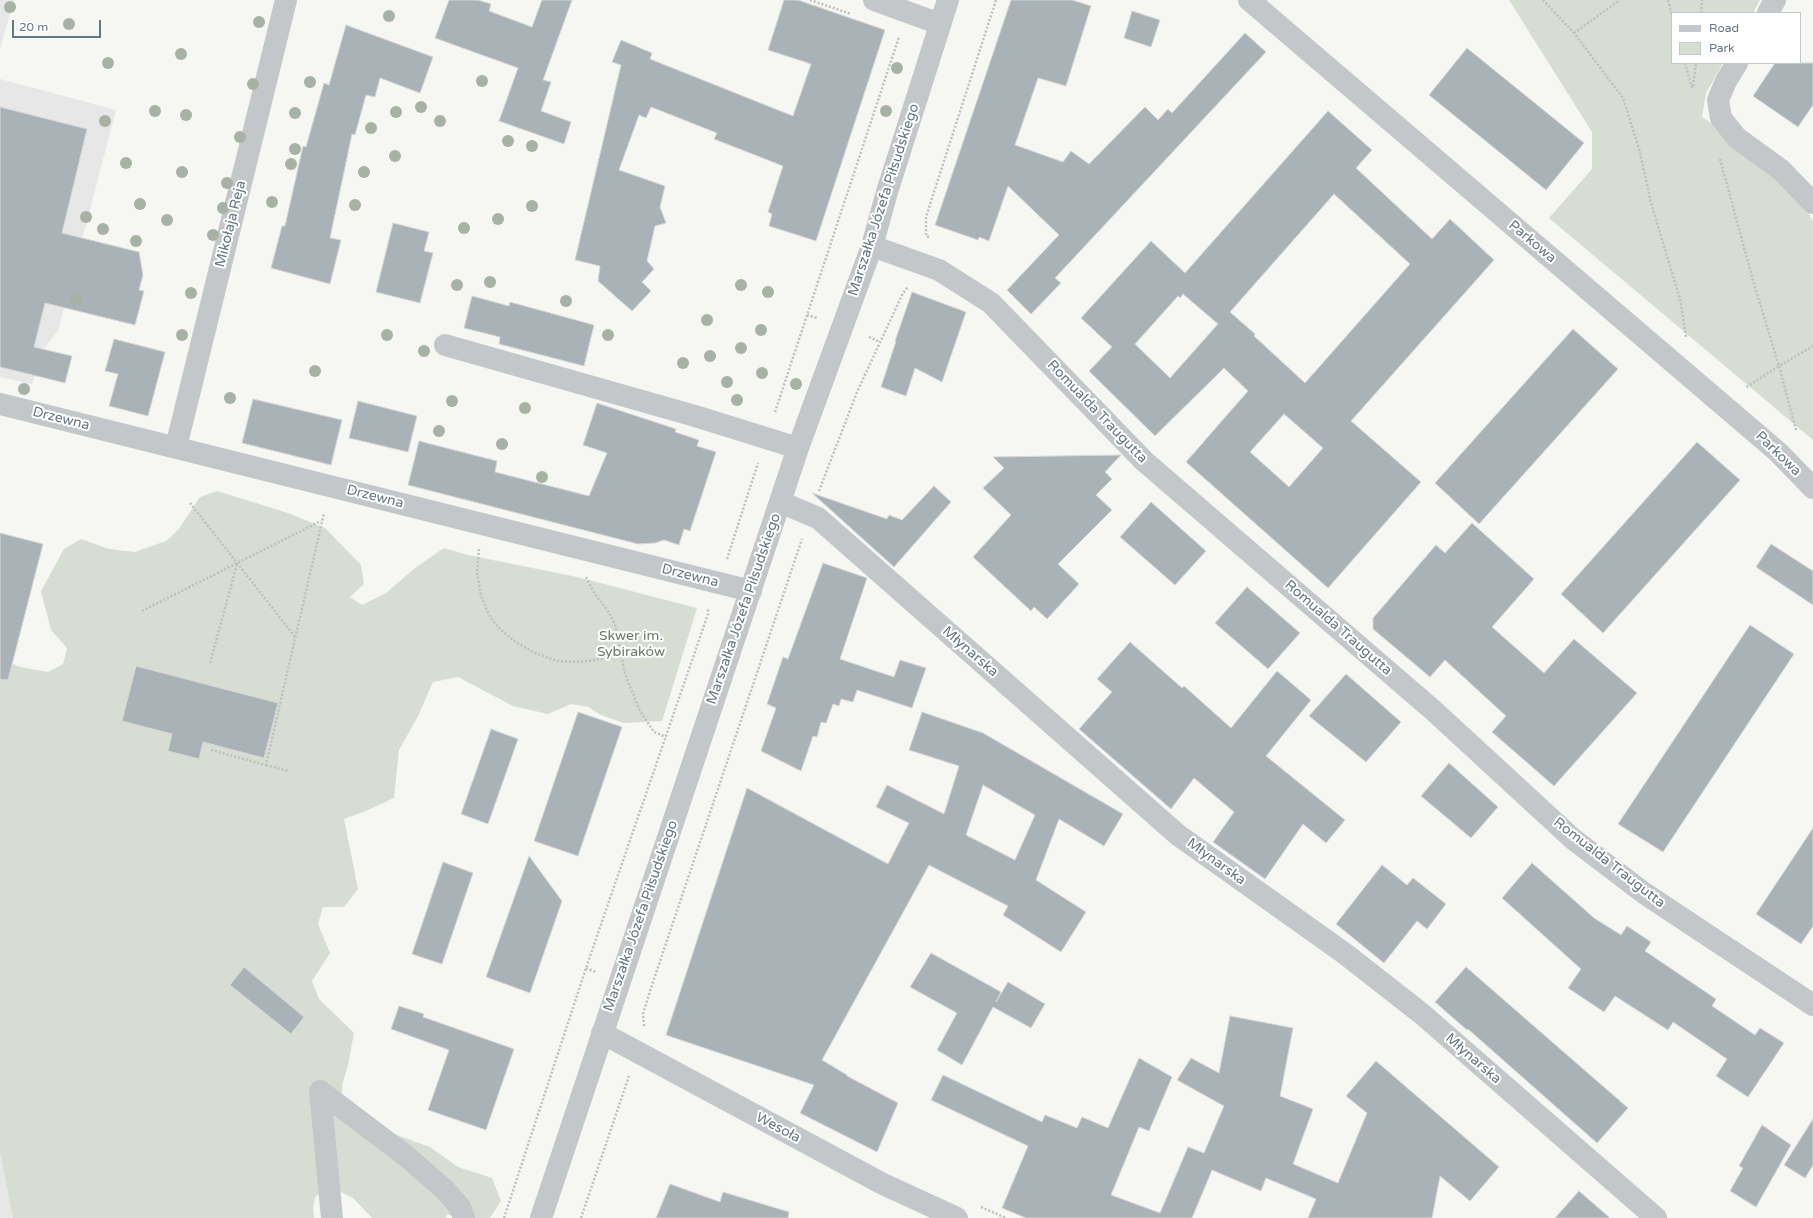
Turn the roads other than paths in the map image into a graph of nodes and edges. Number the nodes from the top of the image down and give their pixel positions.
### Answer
1 (286, 0) edge
2 (874, 0) edge
3 (948, 0) edge
4 (1248, 0) edge
5 (1775, 0) edge
6 (1769, 12) edge
7 (940, 24) junction
8 (1736, 64) edge
9 (1813, 203) edge
10 (872, 246) junction
11 (445, 345) dead end
12 (0, 404) edge
13 (176, 448) junction
14 (798, 448) junction
15 (1813, 488) edge
16 (780, 502) junction
17 (750, 591) junction
18 (1813, 1005) edge
19 (602, 1033) junction
20 (332, 1218) edge
21 (464, 1218) edge
22 (541, 1218) edge
23 (957, 1218) edge
24 (1656, 1218) edge

1 - 13 street, Mikołaja Reja
2 - 7 street
3 - 7 street, Marszałka Józefa Piłsudskiego
4 - 15 street, Parkowa
5 - 6 street
7 - 10 street, Marszałka Józefa Piłsudskiego
8 - 9 street
10 - 14 street, Marszałka Józefa Piłsudskiego
10 - 18 street, Romualda Traugutta
11 - 14 street
12 - 13 street, Drzewna
13 - 17 street, Drzewna
14 - 16 street, Marszałka Józefa Piłsudskiego
16 - 17 street, Marszałka Józefa Piłsudskiego
16 - 24 street, Młynarska
17 - 19 street, Marszałka Józefa Piłsudskiego
19 - 22 street, Marszałka Józefa Piłsudskiego
19 - 23 street, Wesoła
20 - 21 street

